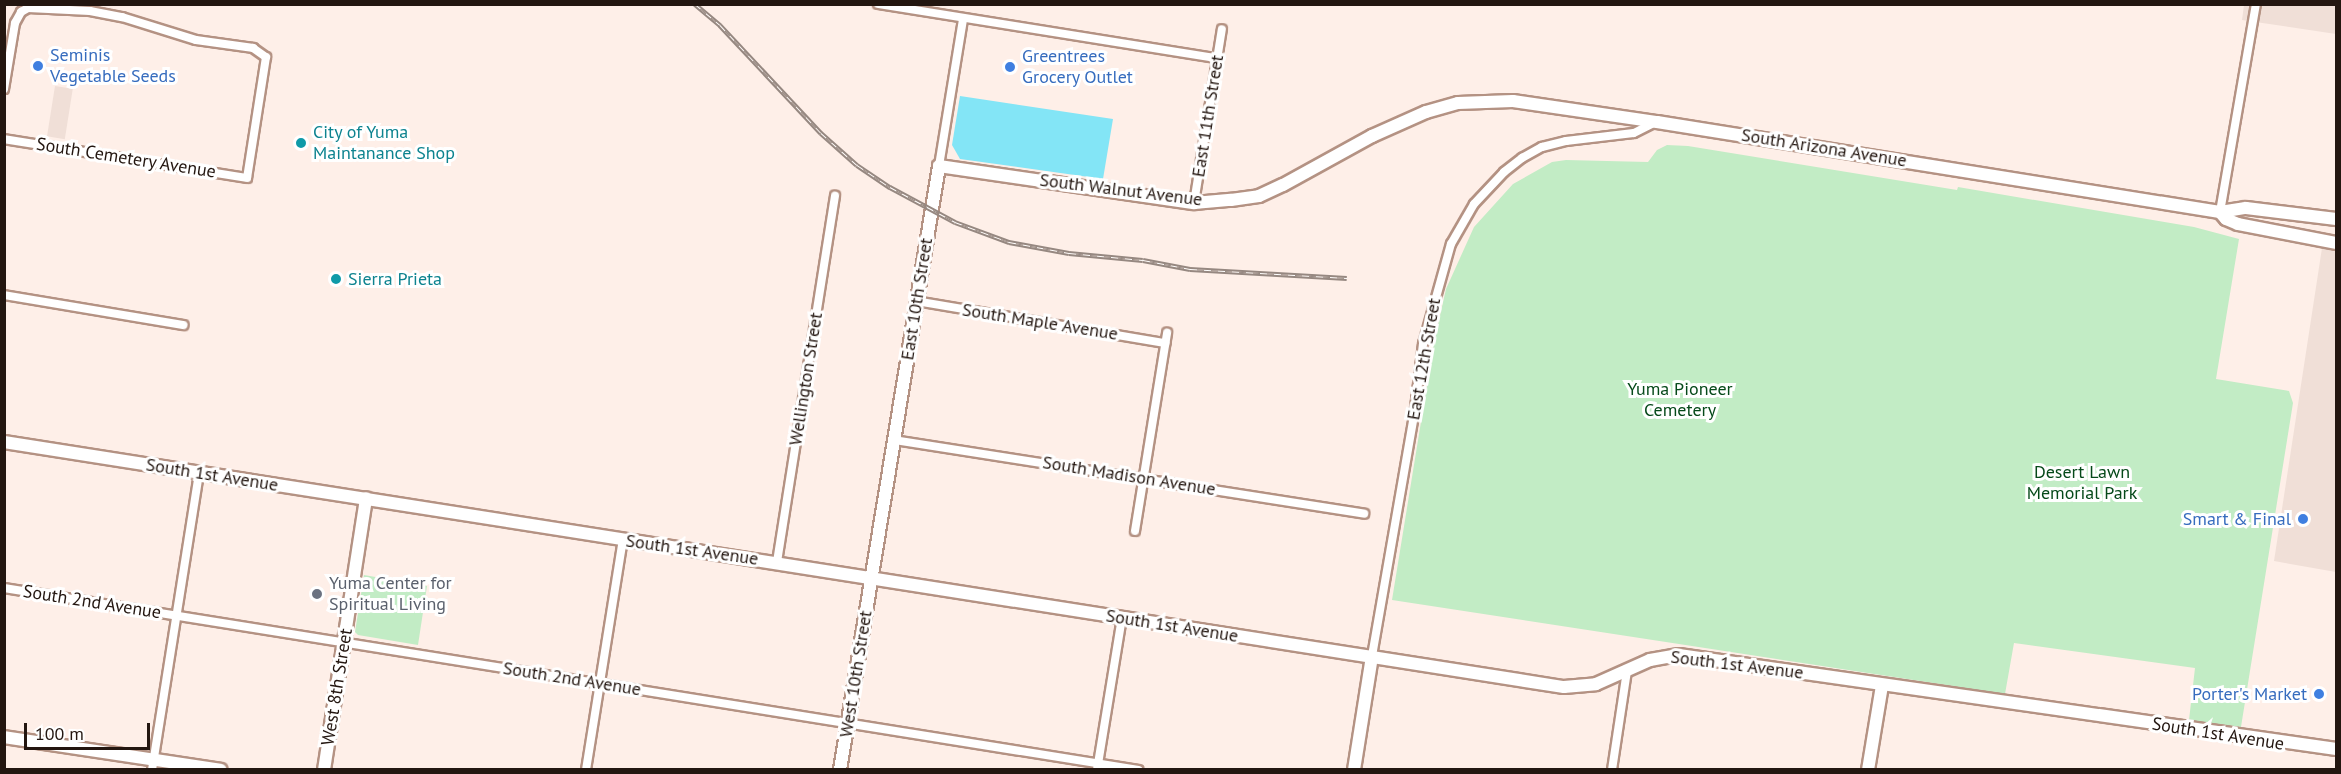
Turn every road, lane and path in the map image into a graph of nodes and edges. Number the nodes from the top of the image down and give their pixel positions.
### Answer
1 (878, 4) edge
2 (2256, 4) edge
3 (963, 20) junction
4 (1222, 29) dead end
5 (1217, 58) junction
6 (4, 89) edge
7 (1426, 111) joint
8 (1657, 122) junction
9 (4, 139) edge
10 (939, 165) junction
11 (835, 196) dead end
12 (1194, 203) junction
13 (2220, 212) junction
14 (2337, 219) edge
15 (2337, 243) edge
16 (4, 295) edge
17 (916, 301) junction
18 (184, 325) dead end
19 (1167, 333) dead end
20 (1165, 343) junction
21 (894, 440) junction
22 (4, 442) edge
23 (199, 473) junction
24 (1143, 478) junction
25 (366, 498) junction
26 (1364, 514) dead end
27 (1135, 531) dead end
28 (622, 540) junction
29 (777, 562) junction
30 (871, 578) junction
31 (4, 588) edge
32 (177, 616) junction
33 (1122, 618) junction
34 (344, 643) junction
35 (1372, 656) junction
36 (1626, 671) junction
37 (600, 683) junction
38 (1882, 685) junction
39 (848, 723) junction
40 (4, 737) edge
41 (2337, 749) edge
42 (153, 765) edge
43 (1097, 766) edge
44 (221, 770) edge
45 (324, 770) edge
46 (586, 770) edge
47 (840, 770) edge
48 (1139, 770) edge
49 (1354, 770) edge
50 (1612, 770) edge
51 (1868, 770) edge

1 - 3 street
2 - 13 street
3 - 5 street
3 - 10 street, East 10th Street
4 - 5 street, East 11th Street
5 - 12 street, East 11th Street
6 - 9 street, South Cemetery Avenue
7 - 8 street, South Arizona Avenue
7 - 12 street, South Walnut Avenue
8 - 13 street, South Arizona Avenue
8 - 35 street, East 12th Street
10 - 12 street, South Walnut Avenue
10 - 17 street, East 10th Street
11 - 29 street, Wellington Street
13 - 14 street, South Arizona Avenue
13 - 15 street, South Arizona Avenue
16 - 18 street
17 - 20 street, South Maple Avenue
17 - 21 street, East 10th Street
19 - 20 street
20 - 24 street
21 - 24 street, South Madison Avenue
21 - 30 street, East 10th Street
22 - 23 street, South 1st Avenue
23 - 25 street, South 1st Avenue
23 - 32 street
24 - 26 street, South Madison Avenue
24 - 27 street
25 - 28 street, South 1st Avenue
25 - 34 street, West 8th Street
28 - 29 street, South 1st Avenue
28 - 37 street
29 - 30 street, South 1st Avenue
30 - 33 street, South 1st Avenue
30 - 39 street, West 10th Street
31 - 32 street, South 2nd Avenue
32 - 34 street, South 2nd Avenue
32 - 42 street
33 - 35 street, South 1st Avenue
33 - 43 street
34 - 37 street, South 2nd Avenue
34 - 45 street, West 8th Street
35 - 36 street, South 1st Avenue
35 - 49 street
36 - 38 street, South 1st Avenue
36 - 50 street
37 - 39 street, South 2nd Avenue
37 - 46 street
38 - 41 street, South 1st Avenue
38 - 51 street
39 - 43 street, South 2nd Avenue
39 - 47 street, West 10th Street
40 - 42 street
42 - 44 street
43 - 48 street, South 2nd Avenue

